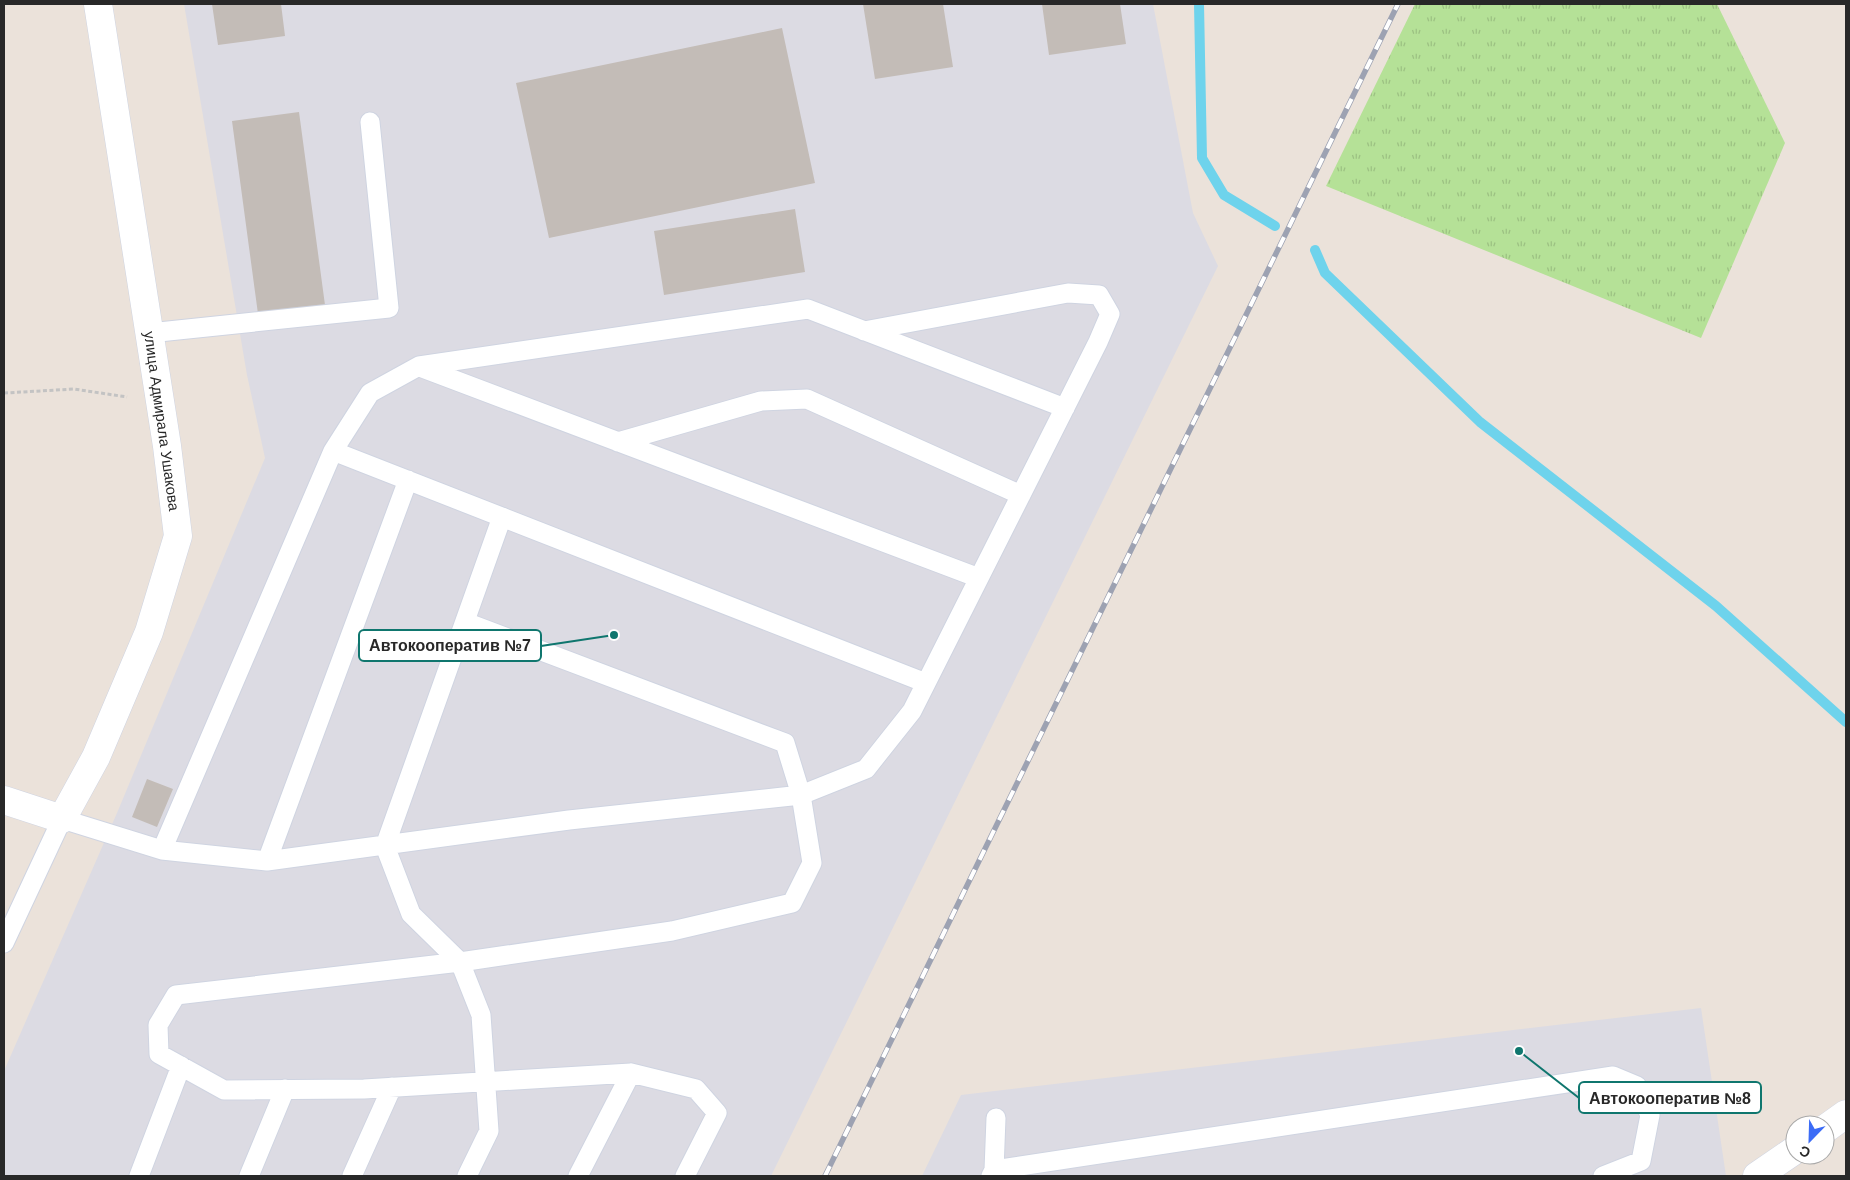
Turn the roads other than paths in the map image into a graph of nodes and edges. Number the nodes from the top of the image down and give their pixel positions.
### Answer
1 (98, 4) edge
2 (370, 122) dead end
3 (864, 331) junction
4 (149, 333) junction
5 (419, 366) junction
6 (1065, 408) junction
7 (618, 442) junction
8 (334, 451) junction
9 (408, 480) junction
10 (1021, 495) junction
11 (502, 517) junction
12 (979, 578) junction
13 (465, 622) junction
14 (926, 683) junction
15 (801, 795) junction
16 (4, 800) edge
17 (62, 819) junction
18 (385, 846) junction
19 (162, 850) junction
20 (267, 861) junction
21 (4, 942) edge
22 (460, 962) junction
23 (181, 1066) junction
24 (631, 1073) junction
25 (486, 1082) junction
26 (392, 1087) junction
27 (285, 1090) junction
28 (1846, 1114) edge
29 (996, 1118) dead end
30 (1835, 1122) edge
31 (1785, 1157) edge
32 (993, 1173) edge
33 (139, 1176) edge
34 (249, 1176) edge
35 (352, 1176) edge
36 (468, 1176) edge
37 (578, 1176) edge
38 (685, 1176) edge
39 (1603, 1176) edge
40 (1757, 1176) edge

1 - 4 street, улица Адмирала Ушакова
2 - 4 lane
3 - 5 lane
3 - 6 lane
3 - 6 lane
4 - 17 street, улица Адмирала Ушакова
5 - 7 lane
5 - 8 lane
6 - 10 lane
7 - 10 lane
7 - 12 lane
8 - 9 lane
8 - 19 lane
9 - 11 lane
9 - 20 lane
10 - 12 lane
11 - 13 lane
11 - 14 lane
12 - 14 lane
13 - 15 lane
13 - 18 lane
14 - 15 lane
15 - 18 lane
15 - 22 lane
16 - 17 street
17 - 19 lane
17 - 21 lane
18 - 20 lane
18 - 22 lane
19 - 20 lane
22 - 23 lane
22 - 25 lane
23 - 27 lane
23 - 33 lane
24 - 25 lane
24 - 37 lane
24 - 38 lane
25 - 26 lane
25 - 36 lane
26 - 27 lane
26 - 35 lane
27 - 34 lane
28 - 30 street
29 - 32 lane
31 - 40 street
32 - 39 lane

